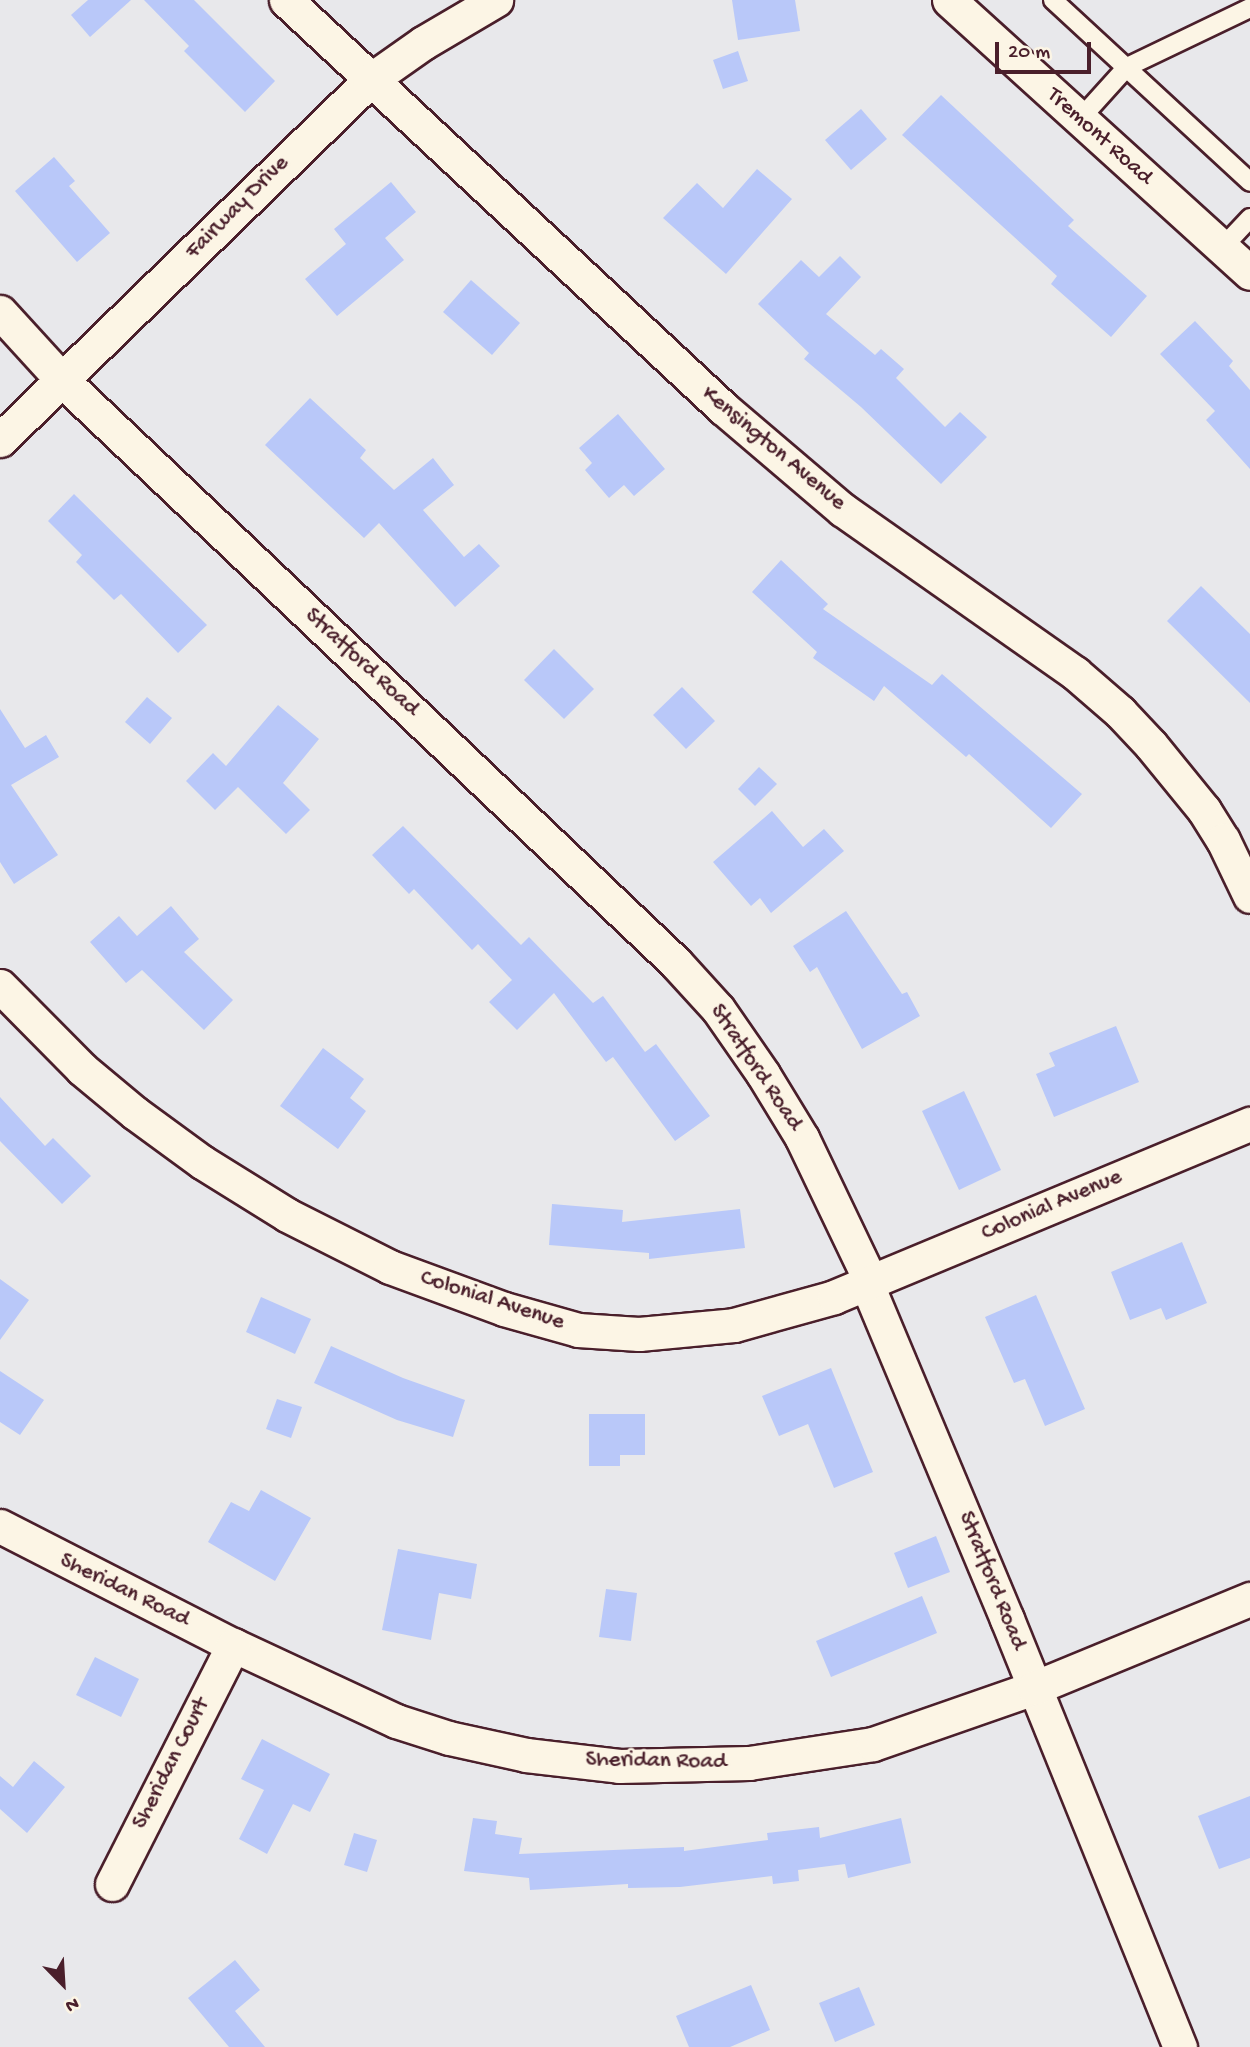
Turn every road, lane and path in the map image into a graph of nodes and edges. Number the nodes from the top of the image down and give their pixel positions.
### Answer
1 (286, 0) edge
2 (496, 0) edge
3 (949, 0) edge
4 (1054, 0) edge
5 (1250, 8) edge
6 (1127, 67) junction
7 (369, 81) junction
8 (1080, 119) junction
9 (1250, 182) edge
10 (1250, 218) edge
11 (1222, 248) junction
12 (1250, 274) edge
13 (0, 312) edge
14 (63, 381) junction
15 (0, 440) edge
16 (1250, 896) edge
17 (0, 986) edge
18 (1250, 1124) edge
19 (872, 1282) junction
20 (0, 1527) edge
21 (1250, 1599) edge
22 (233, 1645) junction
23 (1034, 1688) junction
24 (112, 1884) dead end
25 (1181, 2047) edge

1 - 7 street, Kensington Avenue
2 - 7 street, Fairway Drive
3 - 8 street, Tremont Road
4 - 6 lane
5 - 6 lane
6 - 8 lane
6 - 9 lane
7 - 14 street, Fairway Drive
7 - 16 street, Kensington Avenue
8 - 11 street, Tremont Road
10 - 11 lane
11 - 12 street, Tremont Road
13 - 14 street, Stratford Road
14 - 15 street, Fairway Drive
14 - 19 street, Stratford Road
17 - 19 street, Colonial Avenue
18 - 19 street, Colonial Avenue
19 - 23 street, Stratford Road
20 - 22 street, Sheridan Road
21 - 23 street, Sheridan Road
22 - 23 street, Sheridan Road
22 - 24 street, Sheridan Court
23 - 25 street, Stratford Road

